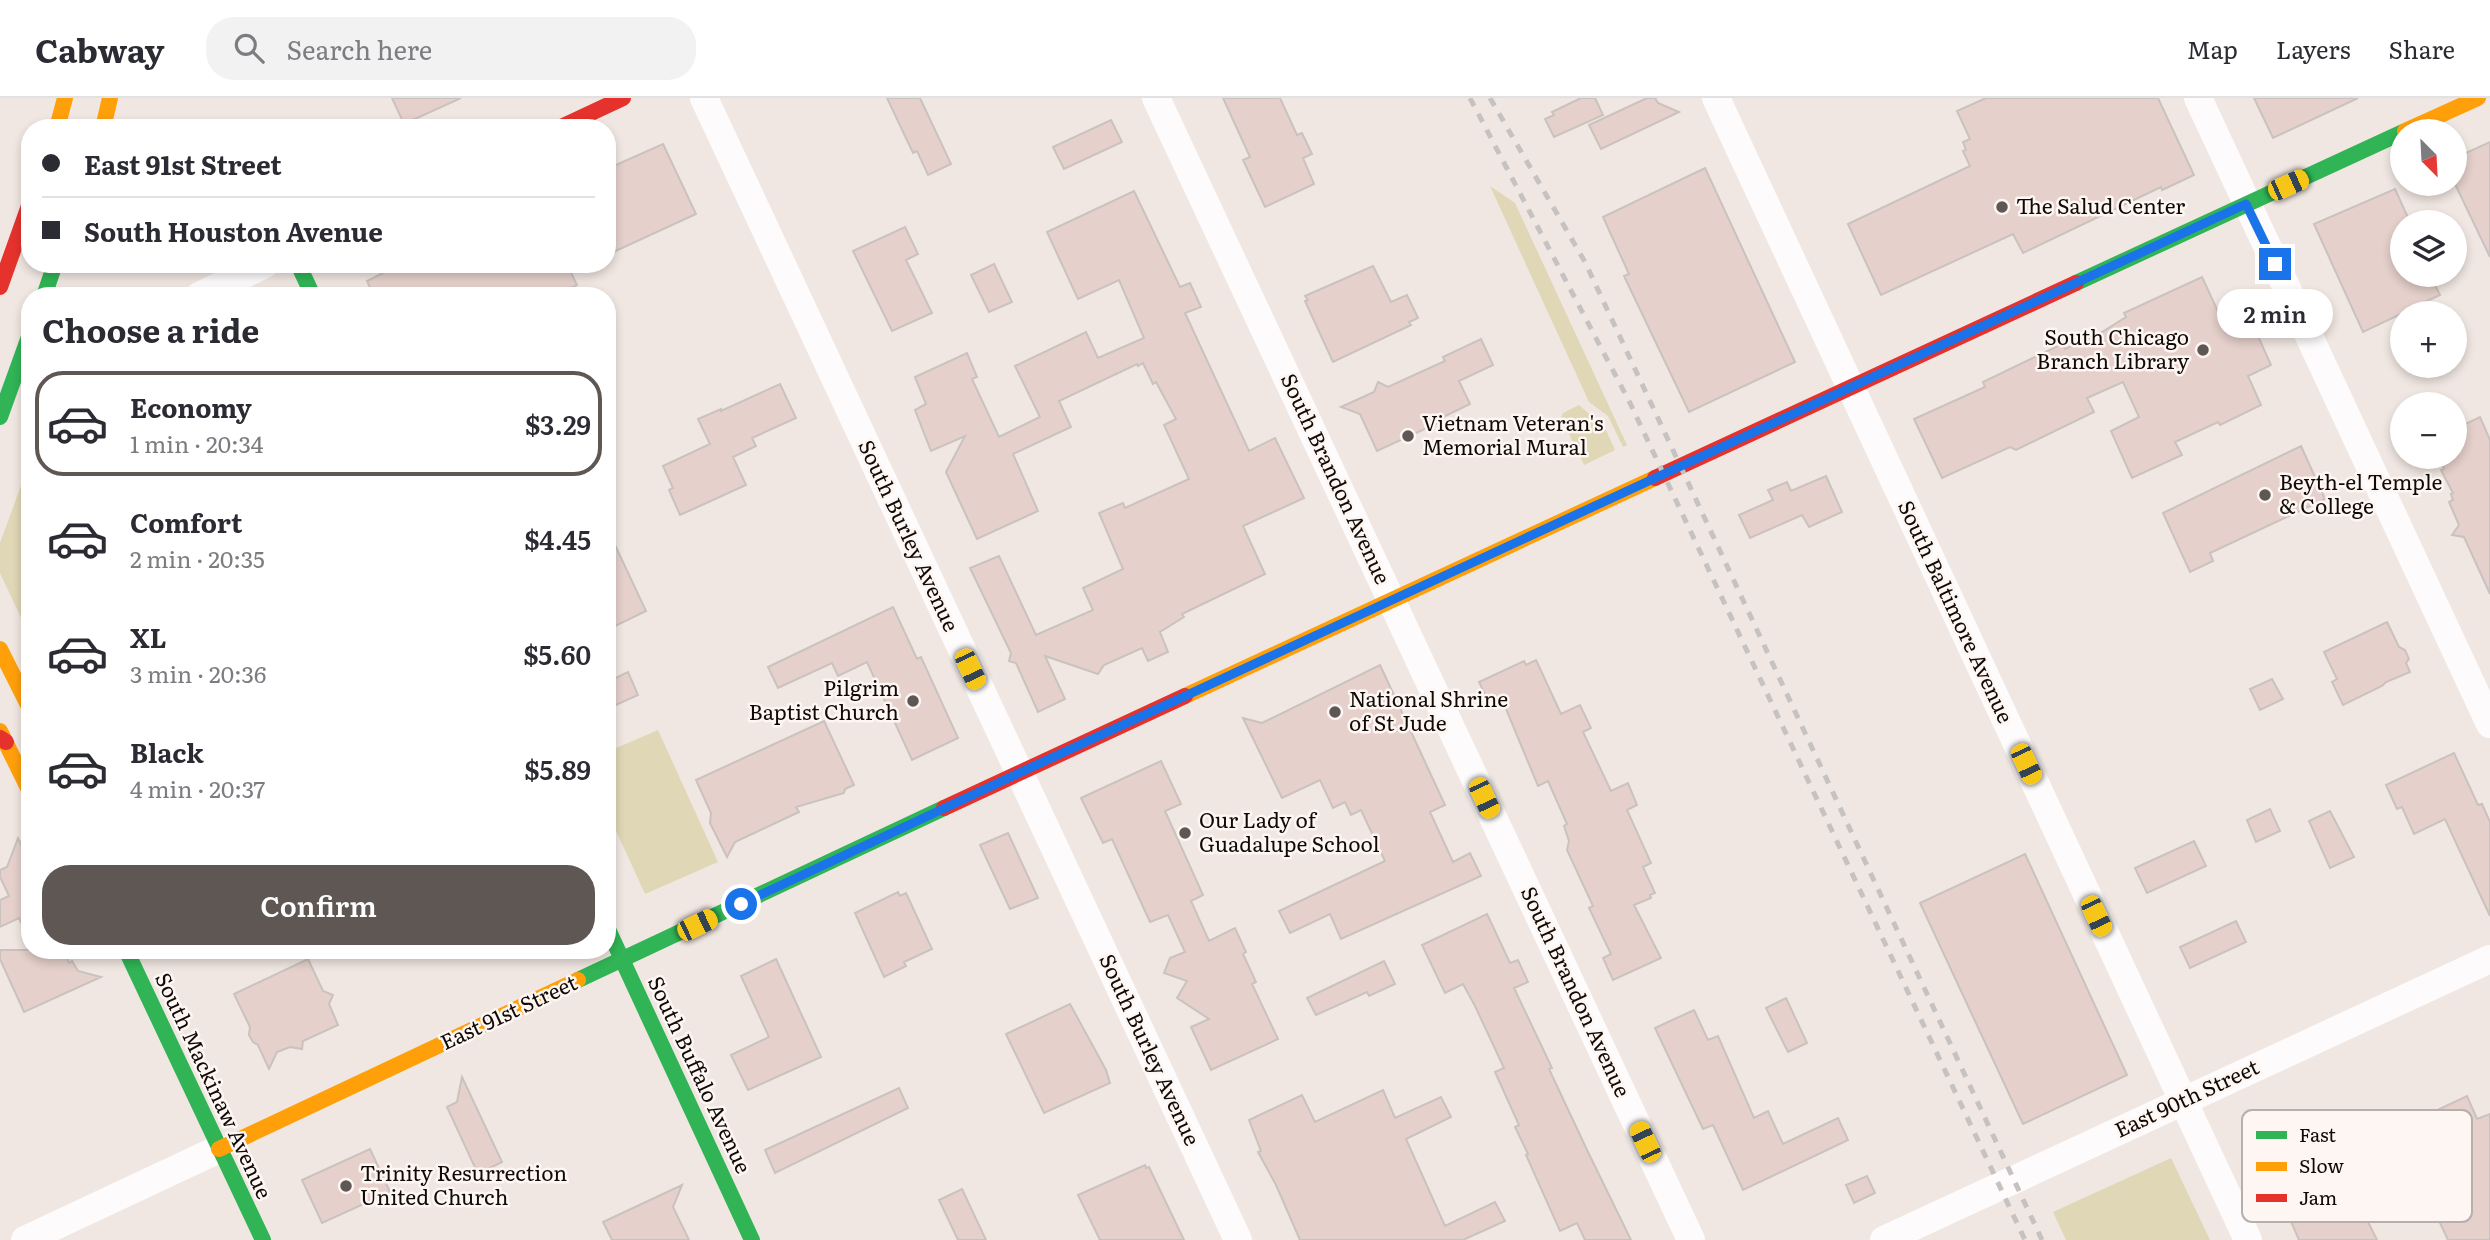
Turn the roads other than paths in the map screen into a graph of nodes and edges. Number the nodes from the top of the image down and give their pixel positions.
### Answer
1 (65, 98) edge
2 (110, 98) edge
3 (623, 98) edge
4 (704, 98) edge
5 (1156, 98) edge
6 (1716, 98) edge
7 (2198, 98) edge
8 (2478, 98) edge
9 (59, 119) edge
10 (105, 119) edge
11 (578, 119) edge
12 (2432, 119) edge
13 (2390, 138) edge
14 (2246, 204) junction
15 (21, 228) edge
16 (246, 273) edge
17 (0, 287) edge
18 (218, 287) edge
19 (21, 359) edge
20 (1850, 388) junction
21 (0, 417) edge
22 (1392, 600) junction
23 (0, 649) edge
24 (21, 691) edge
25 (2490, 724) edge
26 (2, 737) edge
27 (1019, 773) junction
28 (21, 774) edge
29 (616, 946) edge
30 (130, 959) edge
31 (2490, 959) edge
32 (623, 960) junction
33 (2183, 1101) junction
34 (219, 1149) junction
35 (25, 1240) edge
36 (263, 1240) edge
37 (752, 1240) edge
38 (1238, 1240) edge
39 (1691, 1240) edge
40 (1884, 1240) edge
41 (2248, 1240) edge

1 - 9 street
2 - 10 street
3 - 11 street
4 - 27 street, South Burley Avenue
5 - 22 street, South Brandon Avenue
6 - 20 street, South Baltimore Avenue
7 - 14 street
8 - 12 street, East 91st Street
13 - 14 street, East 91st Street
14 - 20 street, East 91st Street
14 - 25 street
15 - 17 street
16 - 18 street
19 - 21 street
20 - 22 street, East 91st Street
20 - 33 street, South Baltimore Avenue
22 - 27 street, East 91st Street
22 - 39 street, South Brandon Avenue
23 - 24 street
26 - 28 street
27 - 32 street, East 91st Street
27 - 38 street, South Burley Avenue
29 - 32 street, South Buffalo Avenue
30 - 34 street, South Mackinaw Avenue
31 - 33 street, East 90th Street
32 - 34 street, East 91st Street
32 - 37 street, South Buffalo Avenue
33 - 40 street, East 90th Street
33 - 41 street, South Baltimore Avenue
34 - 35 street, East 91st Street
34 - 36 street, South Mackinaw Avenue

